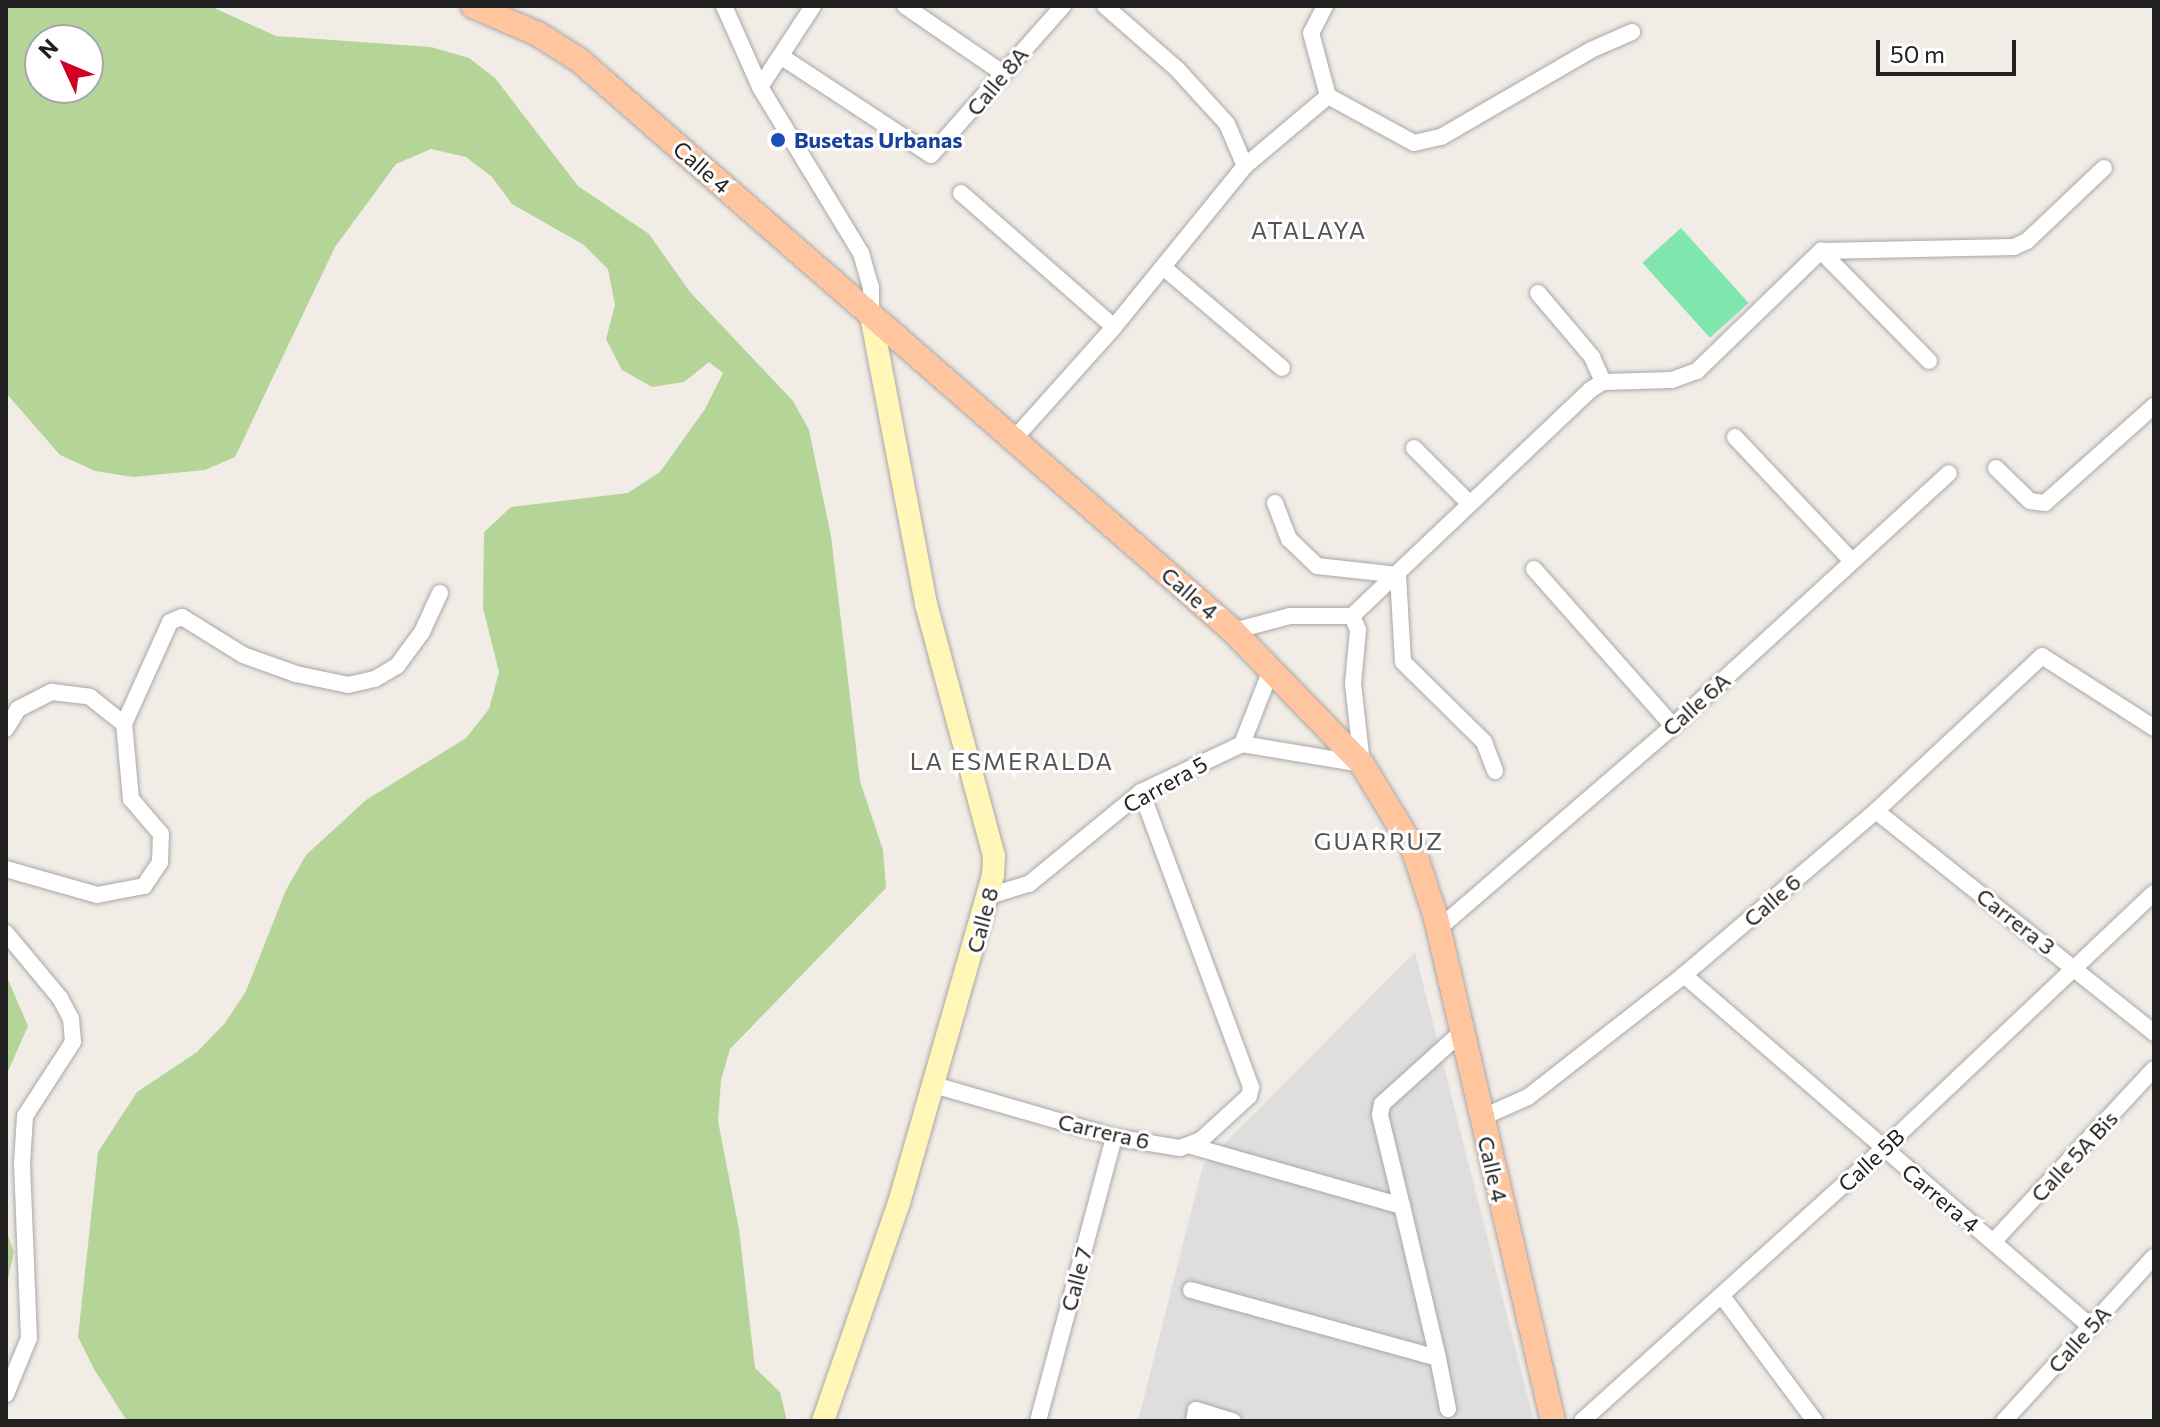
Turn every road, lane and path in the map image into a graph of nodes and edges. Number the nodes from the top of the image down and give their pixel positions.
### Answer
1 (473, 6) edge
2 (724, 6) edge
3 (813, 6) edge
4 (905, 6) edge
5 (1063, 6) edge
6 (1105, 6) edge
7 (1325, 6) edge
8 (1632, 32) dead end
9 (782, 57) junction
10 (1001, 72) junction
11 (760, 87) junction
12 (1328, 96) junction
13 (1245, 166) junction
14 (2104, 168) dead end
15 (961, 193) dead end
16 (1821, 251) junction
17 (1163, 267) junction
18 (1538, 293) dead end
19 (871, 315) junction
20 (1114, 327) junction
21 (1929, 361) dead end
22 (1282, 368) dead end
23 (1603, 382) junction
24 (2154, 406) edge
25 (1735, 437) dead end
26 (1014, 439) junction
27 (1414, 448) dead end
28 (1996, 468) dead end
29 (1949, 473) dead end
30 (1275, 503) dead end
31 (1470, 504) junction
32 (1852, 561) junction
33 (1534, 569) dead end
34 (1398, 575) junction
35 (440, 593) dead end
36 (1352, 616) junction
37 (1233, 631) junction
38 (1271, 670) junction
39 (124, 724) junction
40 (1673, 726) junction
41 (2154, 728) edge
42 (6, 729) edge
43 (1242, 744) junction
44 (1362, 764) junction
45 (1495, 771) dead end
46 (1141, 792) junction
47 (1876, 811) junction
48 (6, 869) edge
49 (2154, 893) edge
50 (992, 895) junction
51 (1438, 929) junction
52 (6, 933) edge
53 (2075, 967) junction
54 (1684, 975) junction
55 (1464, 1030) junction
56 (2154, 1033) edge
57 (2154, 1069) edge
58 (934, 1085) junction
59 (1481, 1118) junction
60 (1114, 1137) junction
61 (1192, 1146) junction
62 (1882, 1150) junction
63 (1402, 1206) junction
64 (1993, 1242) junction
65 (2154, 1257) edge
66 (1191, 1290) dead end
67 (1722, 1296) junction
68 (2090, 1326) junction
69 (1438, 1358) junction
70 (6, 1394) edge
71 (1448, 1409) dead end
72 (2012, 1418) edge
73 (823, 1421) edge
74 (1038, 1421) edge
75 (1194, 1421) edge
76 (1233, 1421) edge
77 (1553, 1421) edge
78 (1582, 1421) edge
79 (1815, 1421) edge

1 - 19 main road, Calle 4
2 - 11 street
3 - 9 street
4 - 10 street
5 - 10 street, Calle 8A
6 - 13 street
7 - 12 street
8 - 12 street
9 - 10 street, Calle 8A
9 - 11 street
11 - 19 street
12 - 13 street
13 - 17 street
14 - 16 street
15 - 20 street
16 - 21 street
16 - 23 street
17 - 20 street
17 - 22 street
18 - 23 street
19 - 26 main road, Calle 4
19 - 50 main road, Calle 8
20 - 26 street
23 - 31 street
24 - 28 street
25 - 32 street
26 - 37 main road, Calle 4
27 - 31 street
29 - 32 street, Calle 6A
30 - 34 street
31 - 34 street
32 - 40 street, Calle 6A
33 - 40 street
34 - 36 street
34 - 45 street
35 - 39 street
36 - 37 street
36 - 44 street
37 - 38 main road, Calle 4
38 - 43 street
38 - 44 main road, Calle 4
39 - 42 street
39 - 48 street
40 - 51 street, Calle 6A
41 - 47 street, Calle 6
43 - 44 street
43 - 46 street, Carrera 5
44 - 51 main road, Calle 4
46 - 50 street, Carrera 5
46 - 61 street
47 - 53 street, Carrera 3
47 - 54 street, Calle 6
49 - 53 street, Calle 5B
50 - 58 main road, Calle 8
51 - 55 main road, Calle 4
52 - 70 street
53 - 56 street, Carrera 3
53 - 62 street, Calle 5B
54 - 59 street, Calle 6
54 - 62 street, Carrera 4
55 - 59 main road, Calle 4
55 - 63 street
57 - 64 street, Calle 5A Bis
58 - 60 street, Carrera 6
58 - 73 main road, Calle 8
59 - 77 main road, Calle 4
60 - 61 street, Carrera 6
60 - 74 street, Calle 7
61 - 63 street, Carrera 6
62 - 64 street, Carrera 4
62 - 67 street, Calle 5B
63 - 69 street
64 - 68 street, Carrera 4
65 - 68 street, Calle 5A
66 - 69 street
67 - 78 street, Calle 5B
67 - 79 street
68 - 72 street, Calle 5A
69 - 71 street
75 - 76 street

